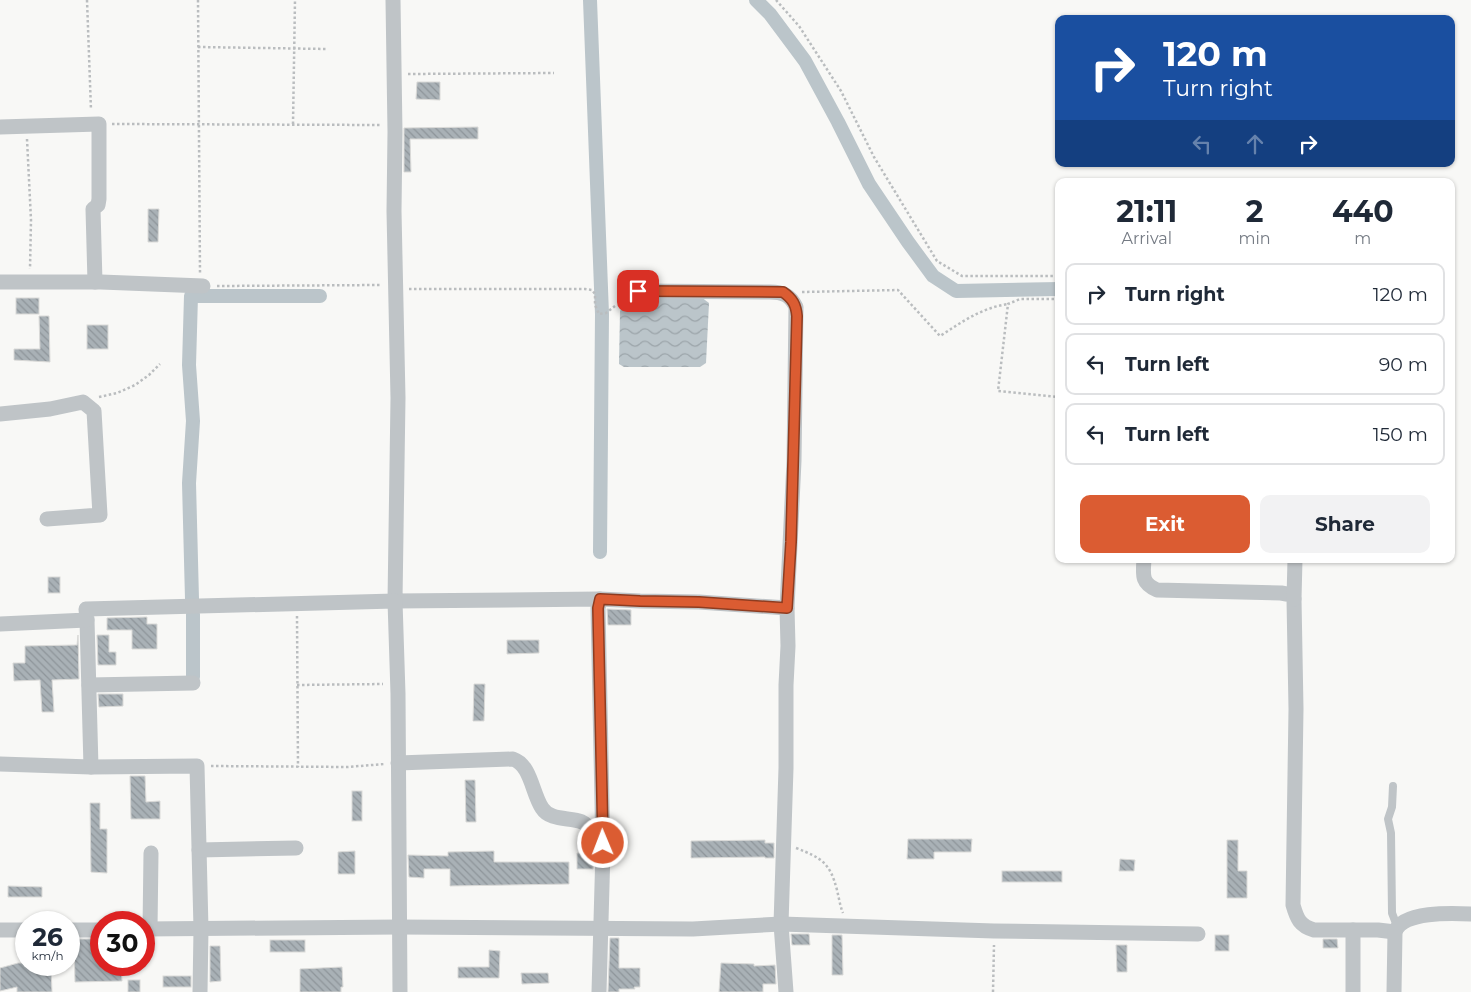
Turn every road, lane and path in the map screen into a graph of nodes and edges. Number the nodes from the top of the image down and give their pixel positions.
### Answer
1 (87, 0) edge
2 (198, 0) edge
3 (295, 0) edge
4 (394, 0) edge
5 (776, 0) edge
6 (198, 47) junction
7 (295, 48) junction
8 (327, 49) dead end
9 (554, 73) dead end
10 (394, 74) junction
11 (95, 124) junction
12 (199, 124) junction
13 (293, 124) junction
14 (395, 125) junction
15 (26, 126) junction
16 (0, 127) edge
17 (1055, 276) edge
18 (0, 282) edge
19 (29, 282) junction
20 (95, 282) junction
21 (201, 286) joint
22 (783, 292) junction
23 (625, 296) dead end
24 (1055, 299) edge
25 (1008, 304) junction
26 (599, 314) dead end
27 (606, 314) dead end
28 (160, 364) dead end
29 (1055, 397) edge
30 (83, 402) junction
31 (0, 414) edge
32 (47, 519) dead end
33 (1144, 563) edge
34 (1295, 563) edge
35 (600, 599) junction
36 (1294, 599) junction
37 (395, 601) junction
38 (297, 604) junction
39 (787, 608) junction
40 (87, 620) junction
41 (0, 624) edge
42 (193, 683) dead end
43 (398, 684) junction
44 (88, 685) junction
45 (297, 685) junction
46 (398, 763) junction
47 (0, 764) edge
48 (197, 766) junction
49 (91, 767) junction
50 (298, 767) junction
51 (1393, 786) dead end
52 (784, 837) junction
53 (296, 848) dead end
54 (199, 850) junction
55 (603, 850) junction
56 (151, 853) dead end
57 (148, 911) edge
58 (1471, 914) edge
59 (781, 924) junction
60 (399, 926) junction
61 (851, 926) junction
62 (601, 928) junction
63 (155, 929) edge
64 (201, 929) junction
65 (1396, 929) junction
66 (0, 930) edge
67 (15, 930) edge
68 (1353, 930) junction
69 (994, 931) junction
70 (1198, 934) dead end
71 (200, 992) edge
72 (400, 992) edge
73 (598, 992) edge
74 (786, 992) edge
75 (993, 992) edge
76 (1353, 992) edge
77 (1394, 992) edge

1 - 11 path
2 - 6 path
3 - 7 path
4 - 10 street
5 - 17 path
6 - 7 path
6 - 12 path
7 - 8 path
7 - 13 path
9 - 10 path
10 - 14 street
11 - 12 path
11 - 15 street
11 - 20 street
12 - 13 path
12 - 21 path
13 - 14 path
14 - 37 street
15 - 16 street
15 - 19 path
18 - 19 street
19 - 20 street
20 - 21 street
22 - 23 street
22 - 25 path
22 - 39 street
24 - 25 path
25 - 29 path
26 - 27 path
28 - 30 path
30 - 31 street
30 - 32 street
33 - 36 street
34 - 36 street
35 - 37 street
35 - 39 street
35 - 55 street
36 - 68 street
37 - 38 street
37 - 43 street
38 - 40 street
38 - 45 path
39 - 52 street
40 - 41 street
40 - 44 street
42 - 44 street
43 - 45 path
43 - 46 street
44 - 49 street
45 - 50 path
46 - 50 path
46 - 55 street
46 - 60 street
47 - 49 street
48 - 49 street
48 - 50 path
48 - 54 street
51 - 65 lane
52 - 59 street
52 - 61 path
53 - 54 street
54 - 64 street
55 - 62 street
56 - 57 street
58 - 65 street
59 - 61 street
59 - 62 street
59 - 74 street
60 - 62 street
60 - 64 street
60 - 72 street
61 - 69 street
62 - 73 street
63 - 64 street
64 - 71 street
65 - 68 street
65 - 77 street
66 - 67 street
68 - 76 street
69 - 70 street
69 - 75 path

